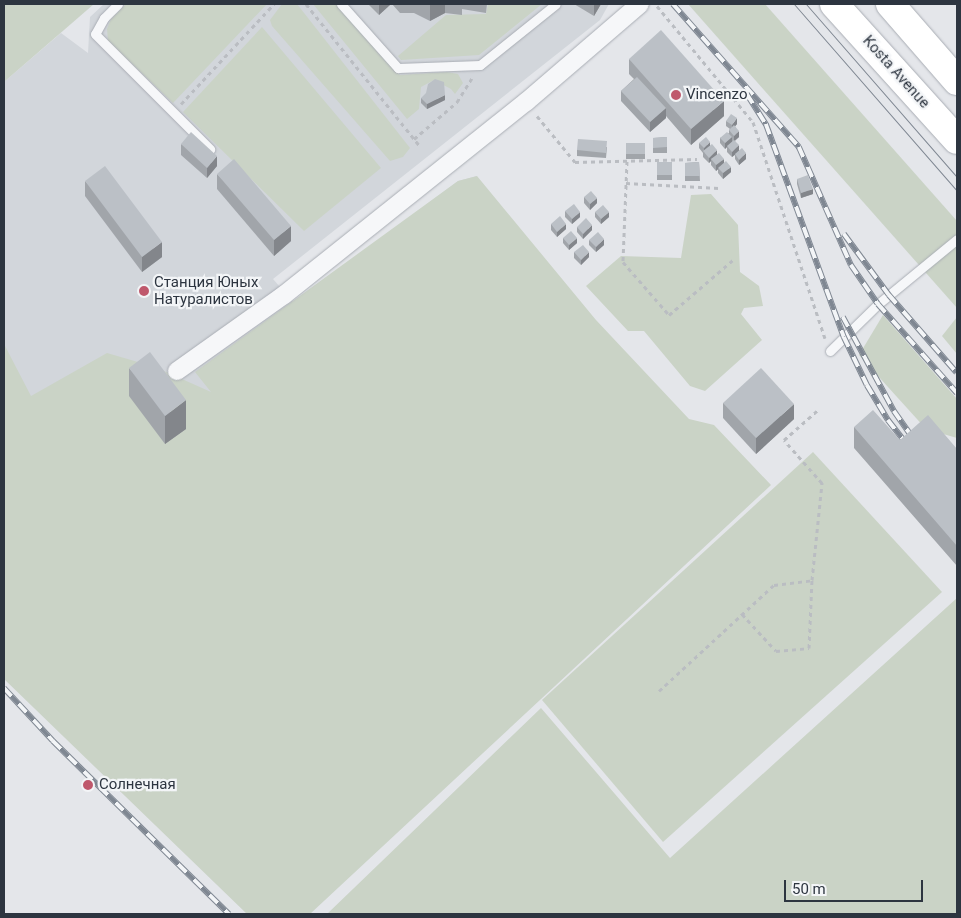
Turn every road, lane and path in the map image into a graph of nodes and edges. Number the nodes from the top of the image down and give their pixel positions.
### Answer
1 (118, 4) edge
2 (274, 4) edge
3 (306, 4) edge
4 (341, 4) edge
5 (643, 4) edge
6 (834, 4) edge
7 (890, 4) edge
8 (554, 5) edge
9 (480, 65) junction
10 (957, 81) edge
11 (526, 102) junction
12 (173, 112) junction
13 (414, 139) junction
14 (957, 140) edge
15 (419, 145) dead end
16 (210, 149) edge
17 (697, 159) dead end
18 (627, 161) junction
19 (626, 184) junction
20 (718, 188) dead end
21 (957, 239) edge
22 (734, 259) dead end
23 (830, 351) joint
24 (177, 371) dead end
25 (818, 410) dead end
26 (812, 580) junction
27 (742, 614) junction
28 (659, 691) dead end

1 - 12 lane
2 - 12 path
3 - 13 path
4 - 9 lane
5 - 11 street
5 - 23 path
6 - 14 main road, Kosta Avenue
7 - 10 main road
8 - 9 lane
9 - 13 path
11 - 18 path
11 - 24 street
12 - 16 lane
13 - 15 path
17 - 18 path
18 - 19 path
19 - 20 path
19 - 22 path
21 - 23 lane
25 - 26 path
26 - 27 path
26 - 27 path
27 - 28 path

